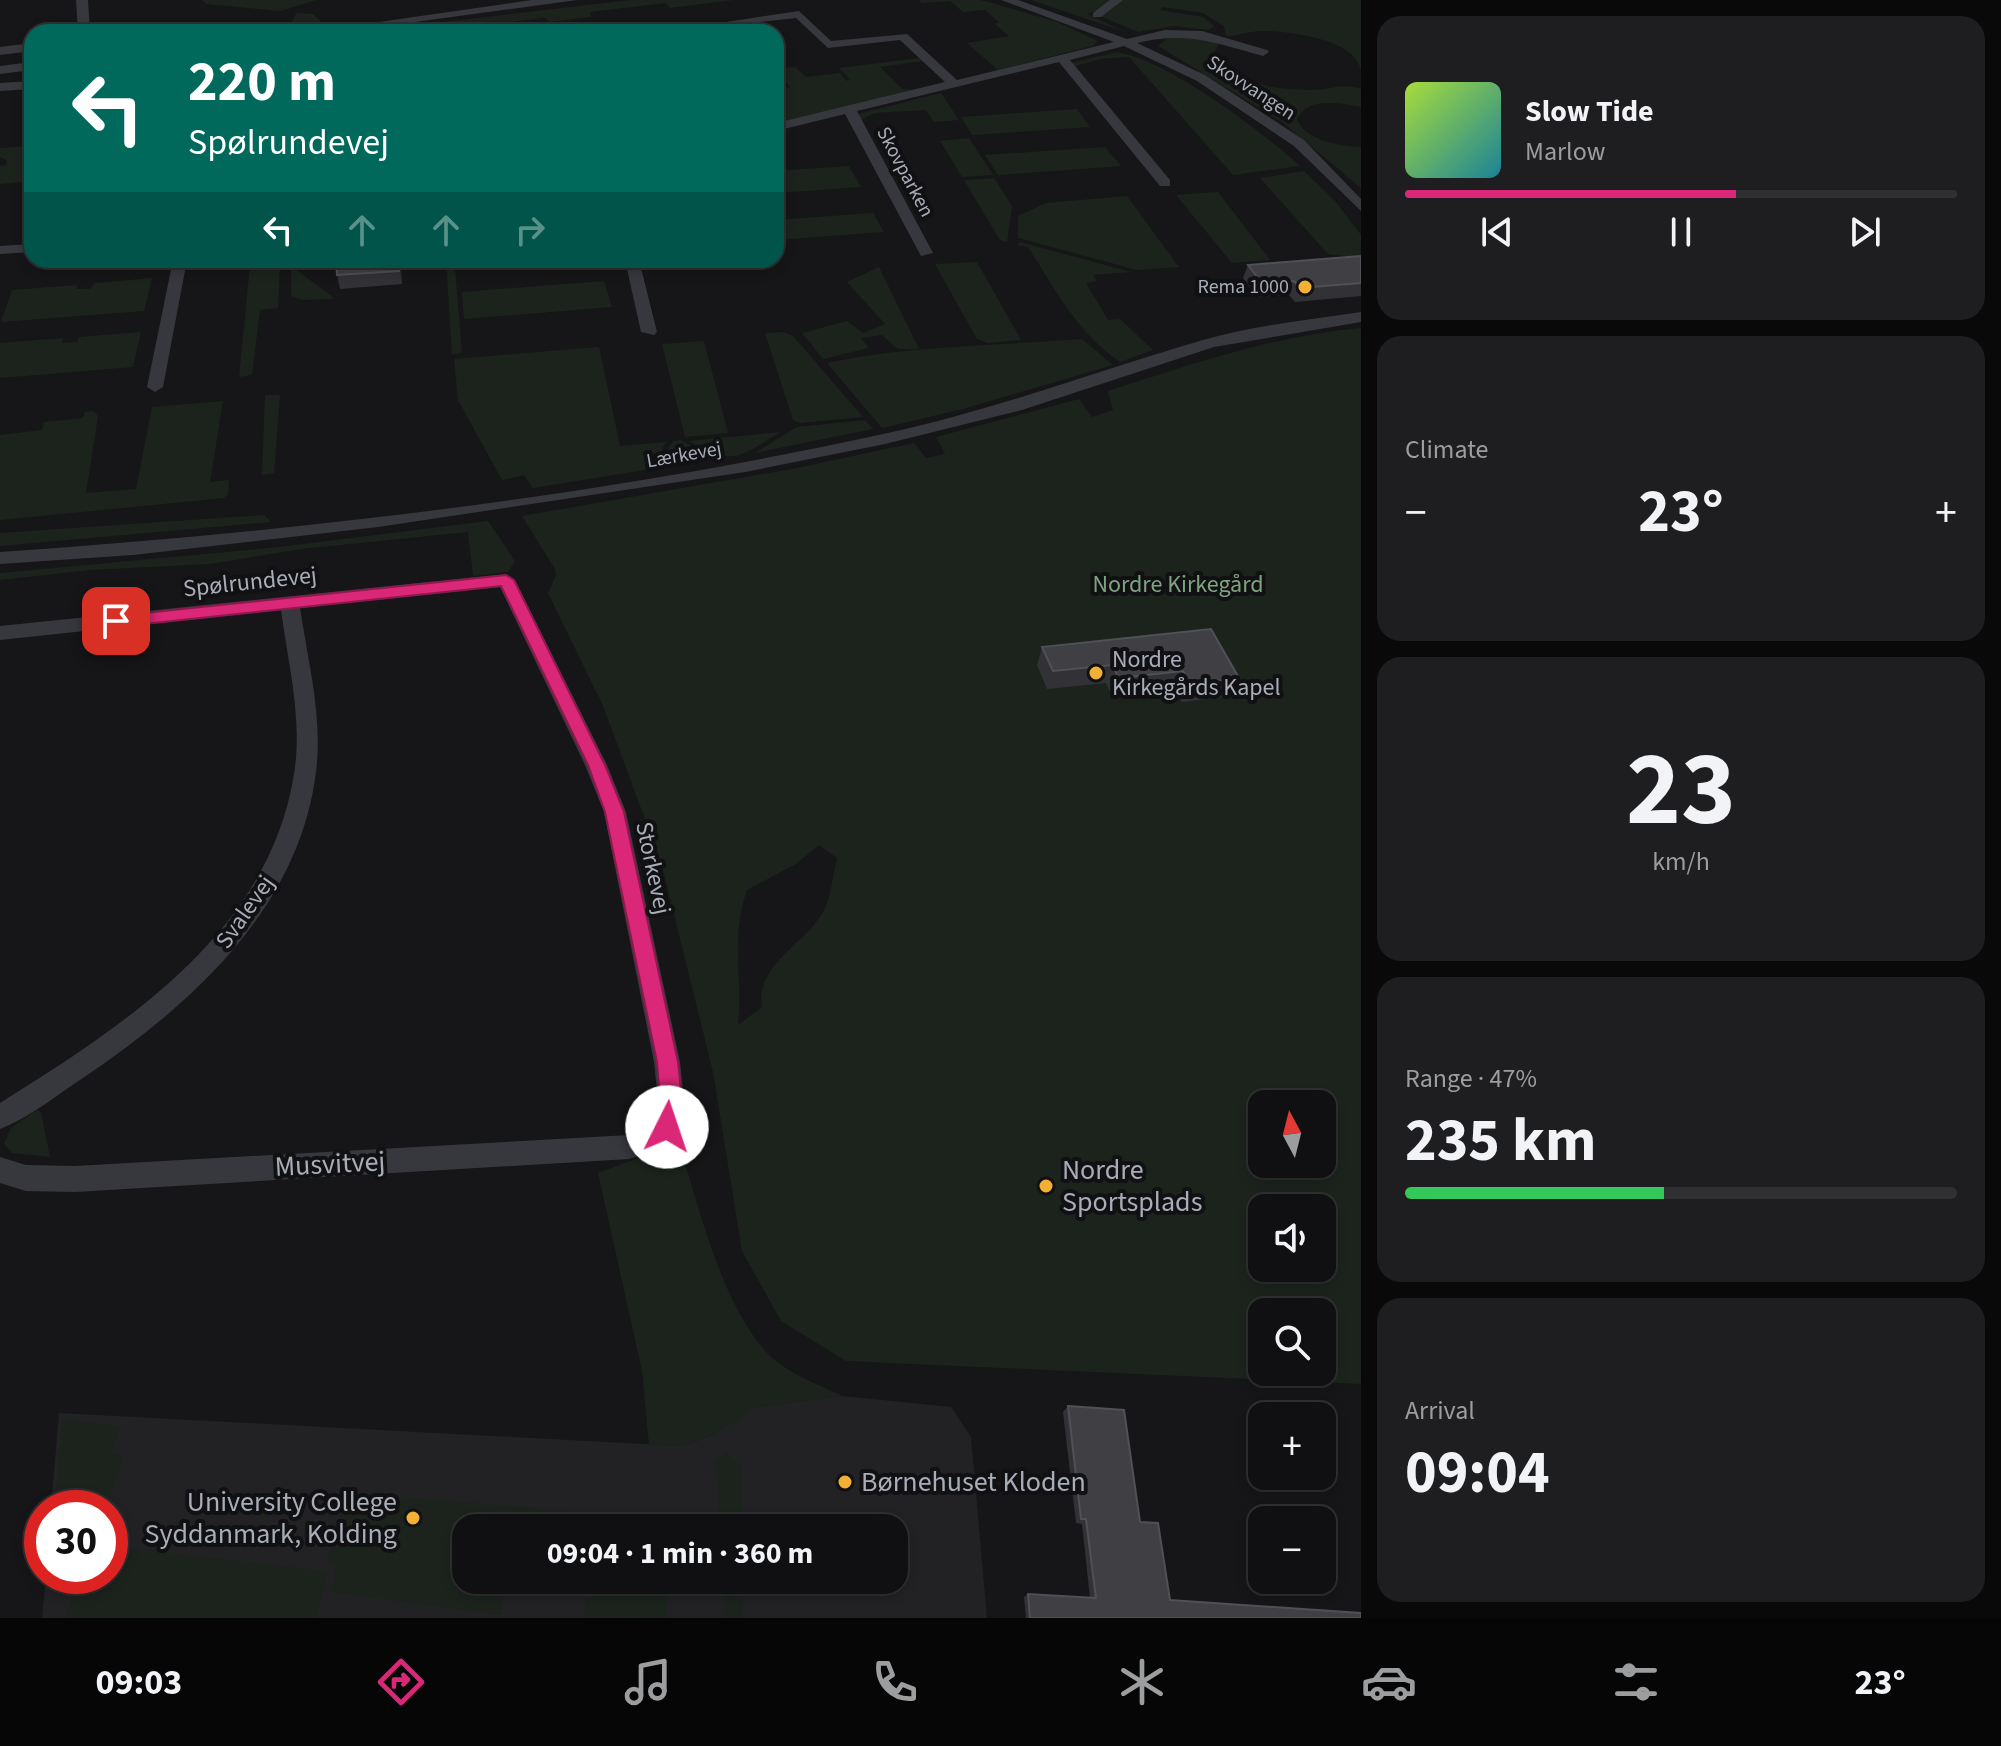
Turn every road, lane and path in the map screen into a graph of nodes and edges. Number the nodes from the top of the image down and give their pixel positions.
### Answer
1 (82, 0) edge
2 (571, 0) edge
3 (1007, 0) edge
4 (1117, 0) edge
5 (1084, 10) dead end
6 (1097, 15) junction
7 (732, 22) dead end
8 (84, 24) edge
9 (381, 24) edge
10 (1130, 37) junction
11 (24, 48) edge
12 (0, 51) edge
13 (1263, 52) dead end
14 (1063, 59) junction
15 (24, 67) edge
16 (0, 70) edge
17 (954, 84) junction
18 (24, 86) edge
19 (0, 87) edge
20 (849, 109) junction
21 (784, 125) edge
22 (1165, 183) dead end
23 (1361, 207) edge
24 (24, 248) edge
25 (0, 250) edge
26 (926, 253) dead end
27 (178, 268) edge
28 (634, 268) edge
29 (1361, 317) edge
30 (649, 332) dead end
31 (155, 387) dead end
32 (0, 558) edge
33 (506, 580) joint
34 (290, 604) junction
35 (0, 633) edge
36 (0, 1117) edge
37 (660, 1138) joint
38 (0, 1170) edge

1 - 8 street
2 - 9 street
3 - 10 street, Skovvangen
4 - 6 street
5 - 6 street
6 - 10 street
7 - 17 street
10 - 13 street, Skovparken
10 - 14 street, Skovparken
10 - 23 street, Skovvangen
11 - 12 street
14 - 17 street, Skovparken
14 - 22 street
15 - 16 street
17 - 20 street, Skovparken
18 - 19 street
20 - 21 street, Skovparken
20 - 26 street, Skovparken
24 - 25 street
27 - 31 street
28 - 30 street
29 - 32 street, Lærkevej
33 - 34 street, Spølrundevej
33 - 37 street, Storkevej
34 - 35 street, Spølrundevej
34 - 36 street, Svalevej
37 - 38 street, Musvitvej

